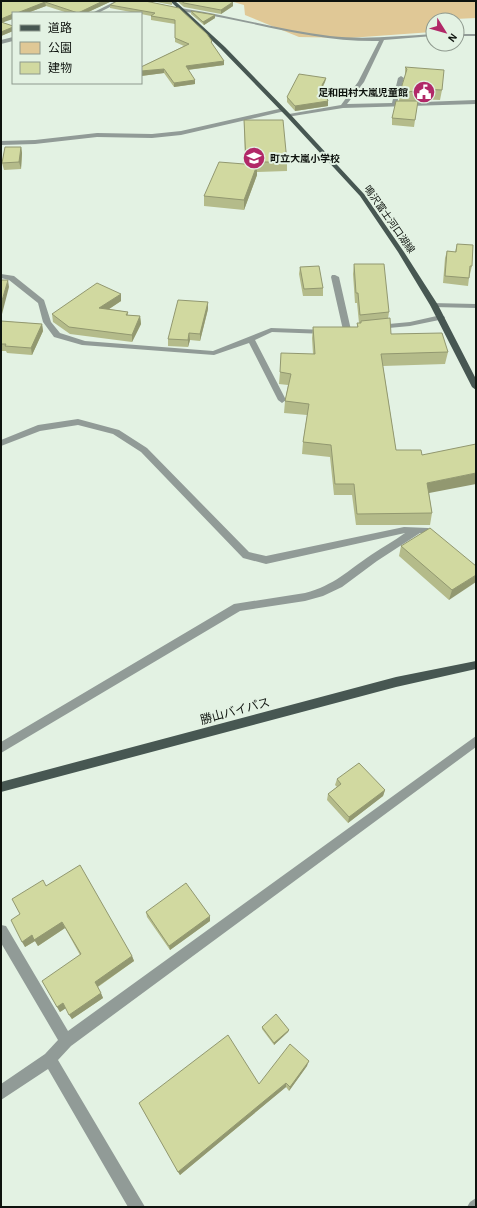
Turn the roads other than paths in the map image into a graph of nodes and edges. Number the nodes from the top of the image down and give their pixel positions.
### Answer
1 (120, 1) edge
2 (172, 1) edge
3 (166, 7) edge
4 (181, 8) junction
5 (96, 12) edge
6 (465, 35) edge
7 (476, 35) edge
8 (425, 36) edge
9 (12, 39) edge
10 (382, 39) junction
11 (1, 42) edge
12 (401, 78) dead end
13 (476, 102) edge
14 (394, 104) junction
15 (343, 106) junction
16 (283, 110) junction
17 (289, 116) junction
18 (1, 143) edge
19 (1, 276) edge
20 (335, 277) dead end
21 (434, 305) junction
22 (476, 306) edge
23 (441, 316) junction
24 (371, 328) edge
25 (251, 339) junction
26 (476, 387) edge
27 (282, 400) dead end
28 (1, 443) edge
29 (418, 530) junction
30 (443, 543) edge
31 (476, 665) edge
32 (476, 741) edge
33 (1, 748) edge
34 (1, 787) edge
35 (1, 931) edge
36 (66, 1041) junction
37 (50, 1059) junction
38 (1, 1093) edge
39 (137, 1207) edge

1 - 5 street
2 - 4 main road, 鳴沢富士河口湖線
3 - 4 street
4 - 10 street
4 - 16 main road, 鳴沢富士河口湖線
6 - 7 street
8 - 10 street
9 - 11 street
10 - 15 street
12 - 14 street
13 - 14 street
14 - 15 street
15 - 17 street
16 - 17 main road, 鳴沢富士河口湖線
16 - 18 street
17 - 21 main road, 鳴沢富士河口湖線
19 - 25 street
20 - 25 street
21 - 22 street
21 - 23 main road, 鳴沢富士河口湖線
23 - 24 street
23 - 26 main road, 鳴沢富士河口湖線
25 - 27 street
28 - 29 street
29 - 30 street
29 - 33 street
31 - 34 main road, 勝山バイパス
32 - 36 street
35 - 36 street
36 - 37 street
37 - 38 street
37 - 39 street

